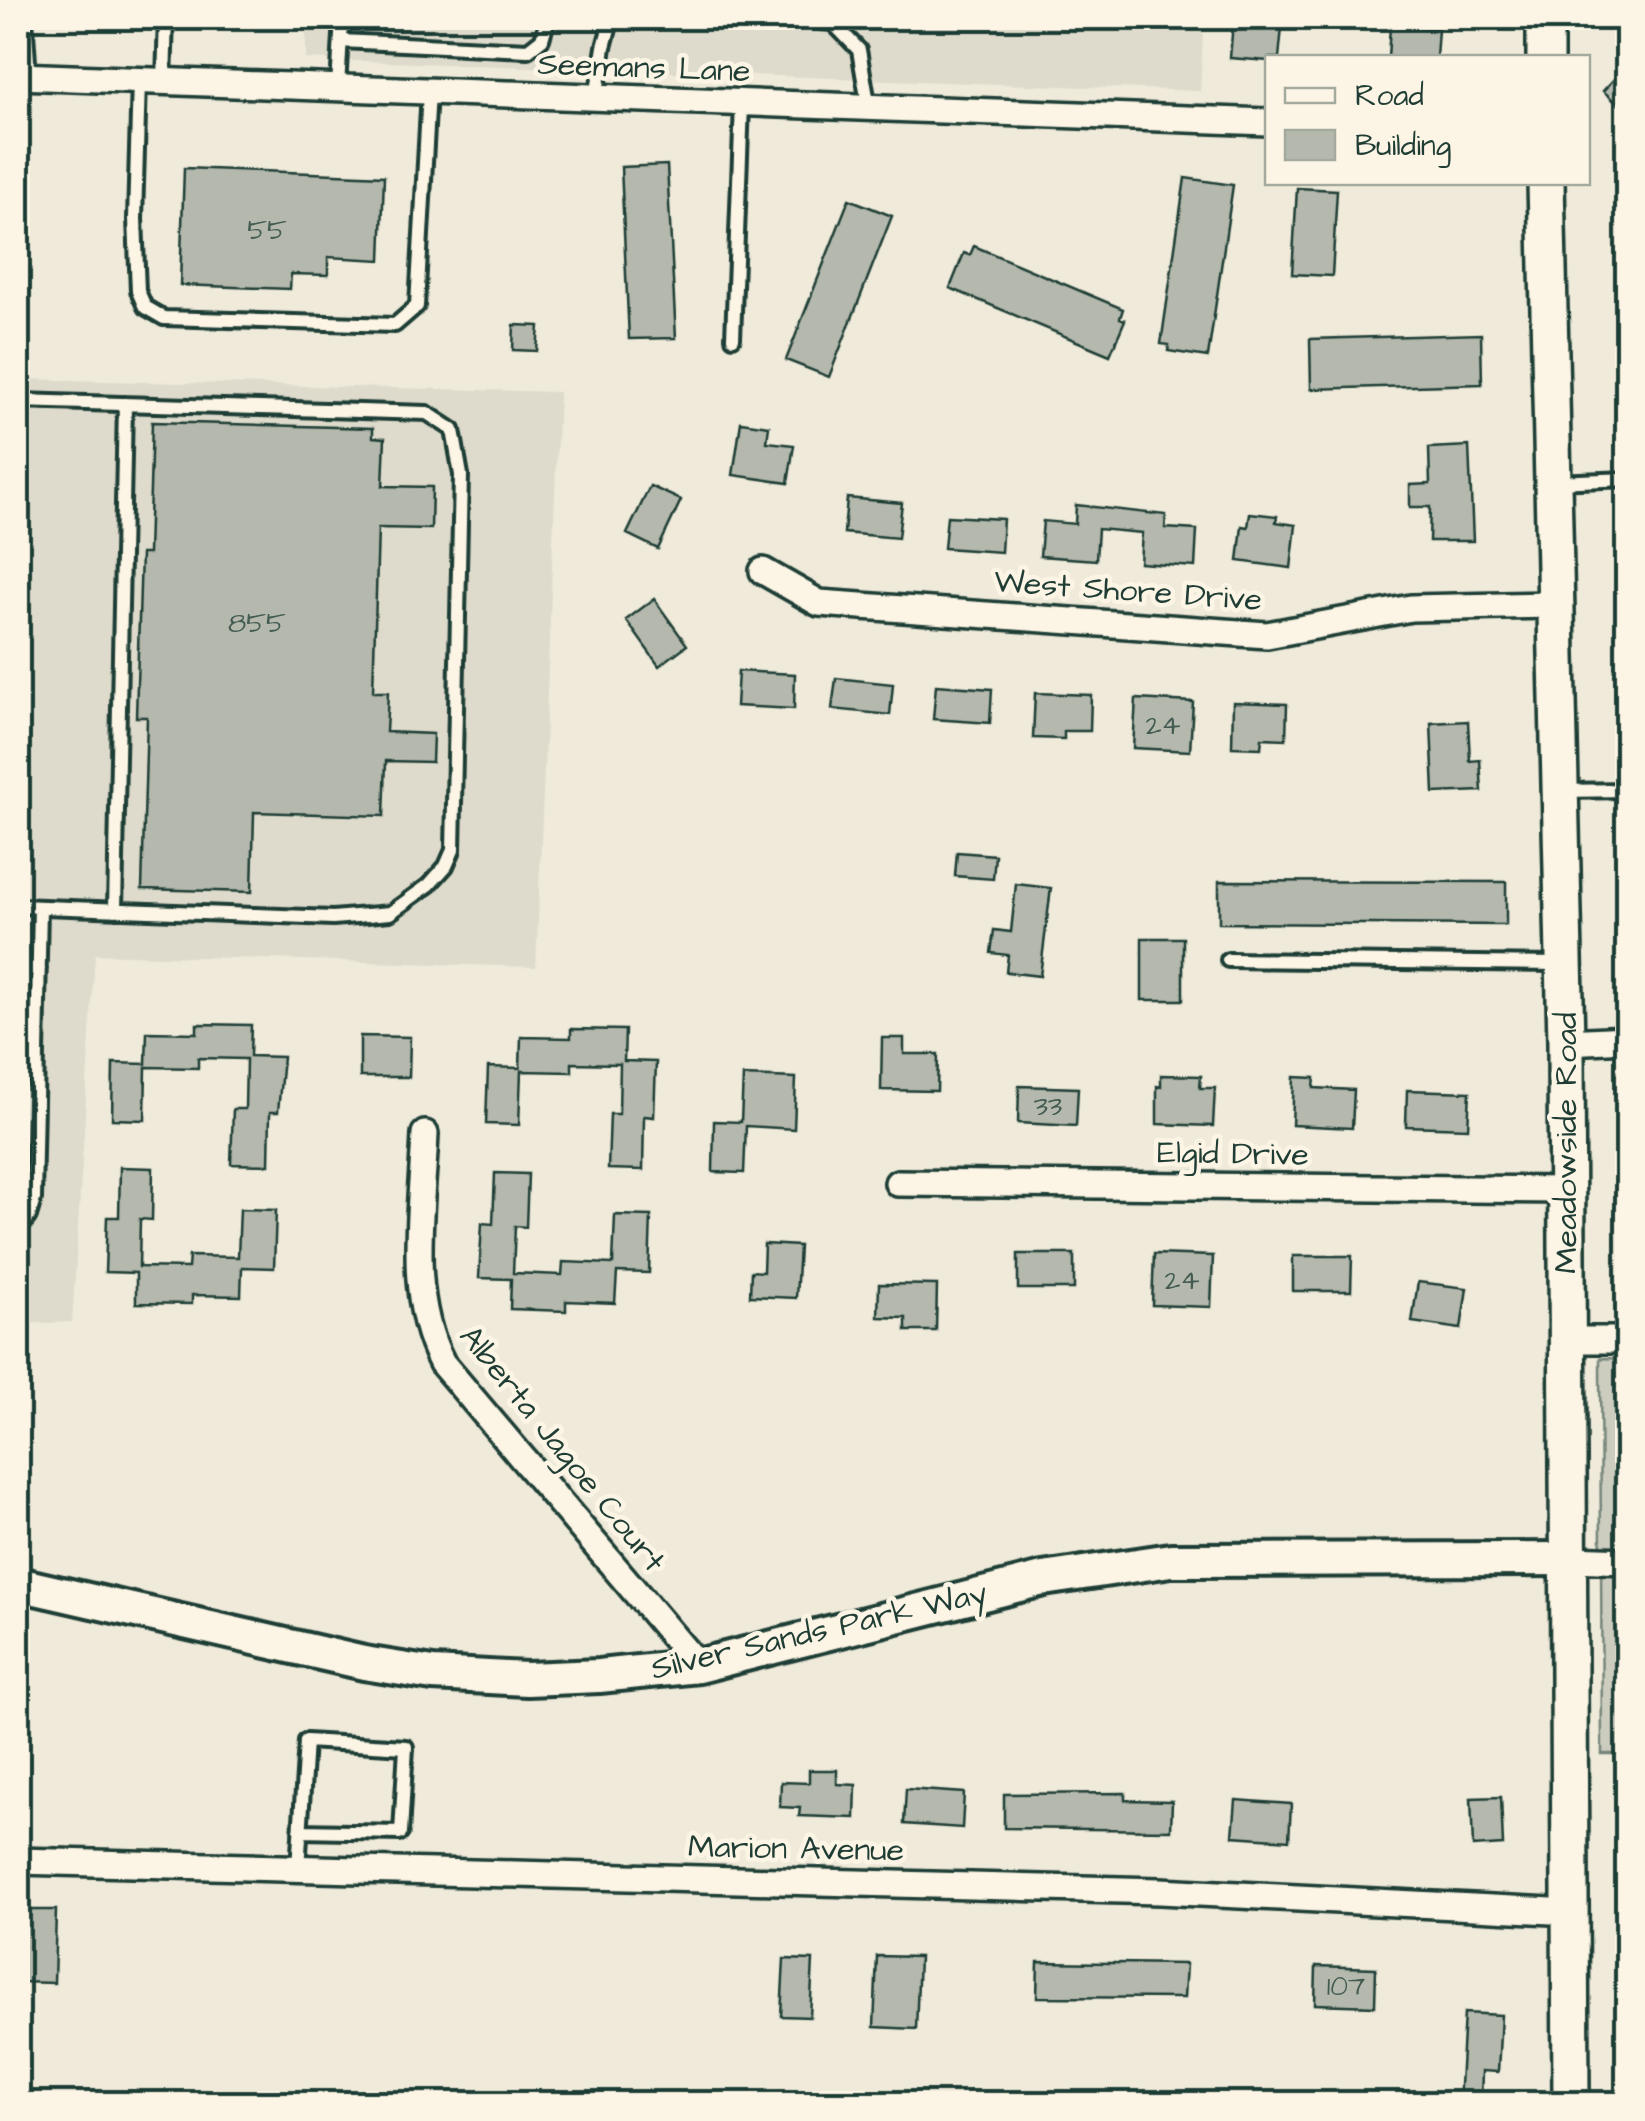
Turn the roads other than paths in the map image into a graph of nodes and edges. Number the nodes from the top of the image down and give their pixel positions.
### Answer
1 (25, 18) edge
2 (166, 18) edge
3 (342, 18) edge
4 (548, 18) edge
5 (612, 18) edge
6 (776, 18) edge
7 (1545, 18) edge
8 (341, 42) junction
9 (1546, 55) edge
10 (23, 76) edge
11 (152, 81) junction
12 (338, 87) junction
13 (428, 90) junction
14 (596, 99) junction
15 (742, 104) junction
16 (869, 109) junction
17 (1265, 122) edge
18 (1546, 185) edge
19 (733, 338) dead end
20 (18, 401) edge
21 (125, 404) junction
22 (1628, 479) edge
23 (1552, 482) junction
24 (764, 571) dead end
25 (1554, 604) junction
26 (1628, 790) edge
27 (1559, 792) junction
28 (18, 906) edge
29 (40, 907) junction
30 (115, 910) junction
31 (1228, 960) dead end
32 (1564, 964) junction
33 (18, 968) edge
34 (39, 969) junction
35 (1628, 1039) edge
36 (1566, 1042) junction
37 (425, 1134) dead end
38 (898, 1183) dead end
39 (1567, 1190) junction
40 (18, 1232) edge
41 (1568, 1340) junction
42 (1628, 1340) edge
43 (1570, 1559) junction
44 (1628, 1560) edge
45 (18, 1584) edge
46 (698, 1666) junction
47 (300, 1830) junction
48 (18, 1862) edge
49 (298, 1869) junction
50 (1572, 1912) junction
51 (1571, 2104) edge

1 - 10 lane
2 - 11 lane
3 - 8 lane
4 - 8 lane
5 - 14 lane
6 - 16 lane
7 - 9 main road
8 - 12 lane
10 - 11 street, Seemans Lane
11 - 12 street, Seemans Lane
11 - 13 lane
12 - 13 street, Seemans Lane
13 - 14 street, Seemans Lane
14 - 15 street, Seemans Lane
15 - 16 street, Seemans Lane
15 - 19 lane
16 - 17 street, Seemans Lane
18 - 23 main road, Meadowside Road
20 - 21 lane
21 - 30 lane
21 - 30 lane
22 - 23 lane
23 - 25 main road, Meadowside Road
24 - 25 street, West Shore Drive
25 - 27 main road, Meadowside Road
26 - 27 lane
27 - 32 main road, Meadowside Road
28 - 29 lane
29 - 30 lane
29 - 34 lane
31 - 32 lane
32 - 36 main road, Meadowside Road
33 - 34 lane
34 - 40 lane
35 - 36 street
36 - 39 main road, Meadowside Road
37 - 46 street, Alberta Jagoe Court
38 - 39 street, Elgid Drive
39 - 41 main road, Meadowside Road
41 - 42 street
41 - 43 main road, Meadowside Road
43 - 44 street, Silver Sands Park Way
43 - 46 street, Silver Sands Park Way
43 - 50 main road, Meadowside Road
45 - 46 street, Silver Sands Park Way
47 - 47 lane
47 - 49 lane
48 - 49 street, Marion Avenue
49 - 50 street, Marion Avenue
50 - 51 main road, Meadowside Road

